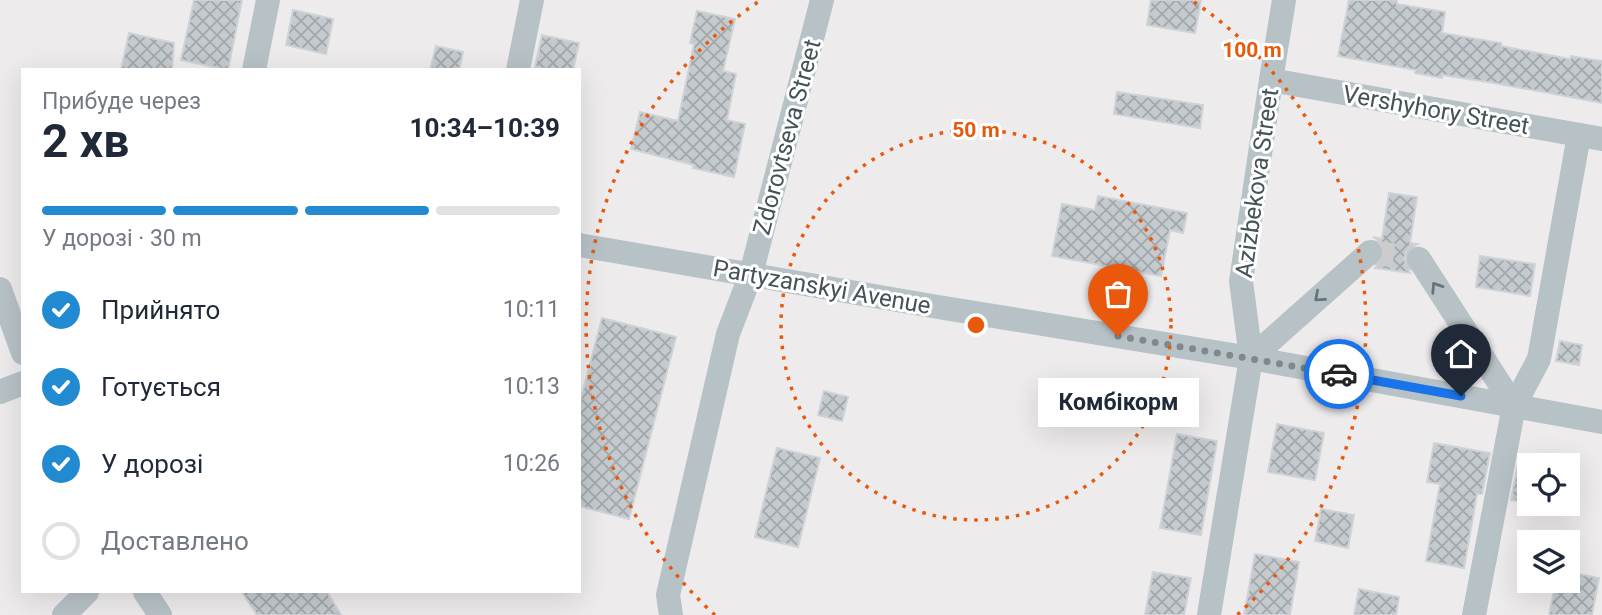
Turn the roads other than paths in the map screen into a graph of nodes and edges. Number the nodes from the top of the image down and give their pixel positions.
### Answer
1 (268, 0) edge
2 (532, 0) edge
3 (822, 0) edge
4 (1284, 0) edge
5 (254, 68) edge
6 (518, 68) edge
7 (1270, 80) junction
8 (1590, 137) edge
9 (581, 245) edge
10 (1370, 252) dead end
11 (1419, 259) dead end
12 (751, 274) junction
13 (0, 289) edge
14 (21, 347) edge
15 (1251, 358) junction
16 (21, 384) edge
17 (0, 392) edge
18 (1514, 406) junction
19 (1602, 422) edge
20 (86, 593) edge
21 (146, 593) edge
22 (64, 615) edge
23 (160, 615) edge
24 (671, 615) edge
25 (1209, 615) edge
26 (1474, 615) edge

1 - 5 street
2 - 6 street
3 - 12 street, Zdorovtseva Street
4 - 7 street, Azizbekova Street
7 - 8 street, Vershyhory Street
7 - 15 street, Azizbekova Street
8 - 18 street
9 - 12 street, Partyzanskyi Avenue
10 -> 15 street
18 -> 11 street
12 - 15 street, Partyzanskyi Avenue
12 - 24 street, Zdorovtseva Street
13 - 14 street
15 - 18 street, Partyzanskyi Avenue
15 - 25 street, Azizbekova Street
16 - 17 street
18 - 19 street, Partyzanskyi Avenue
18 - 26 street
20 - 22 street
21 - 23 street

